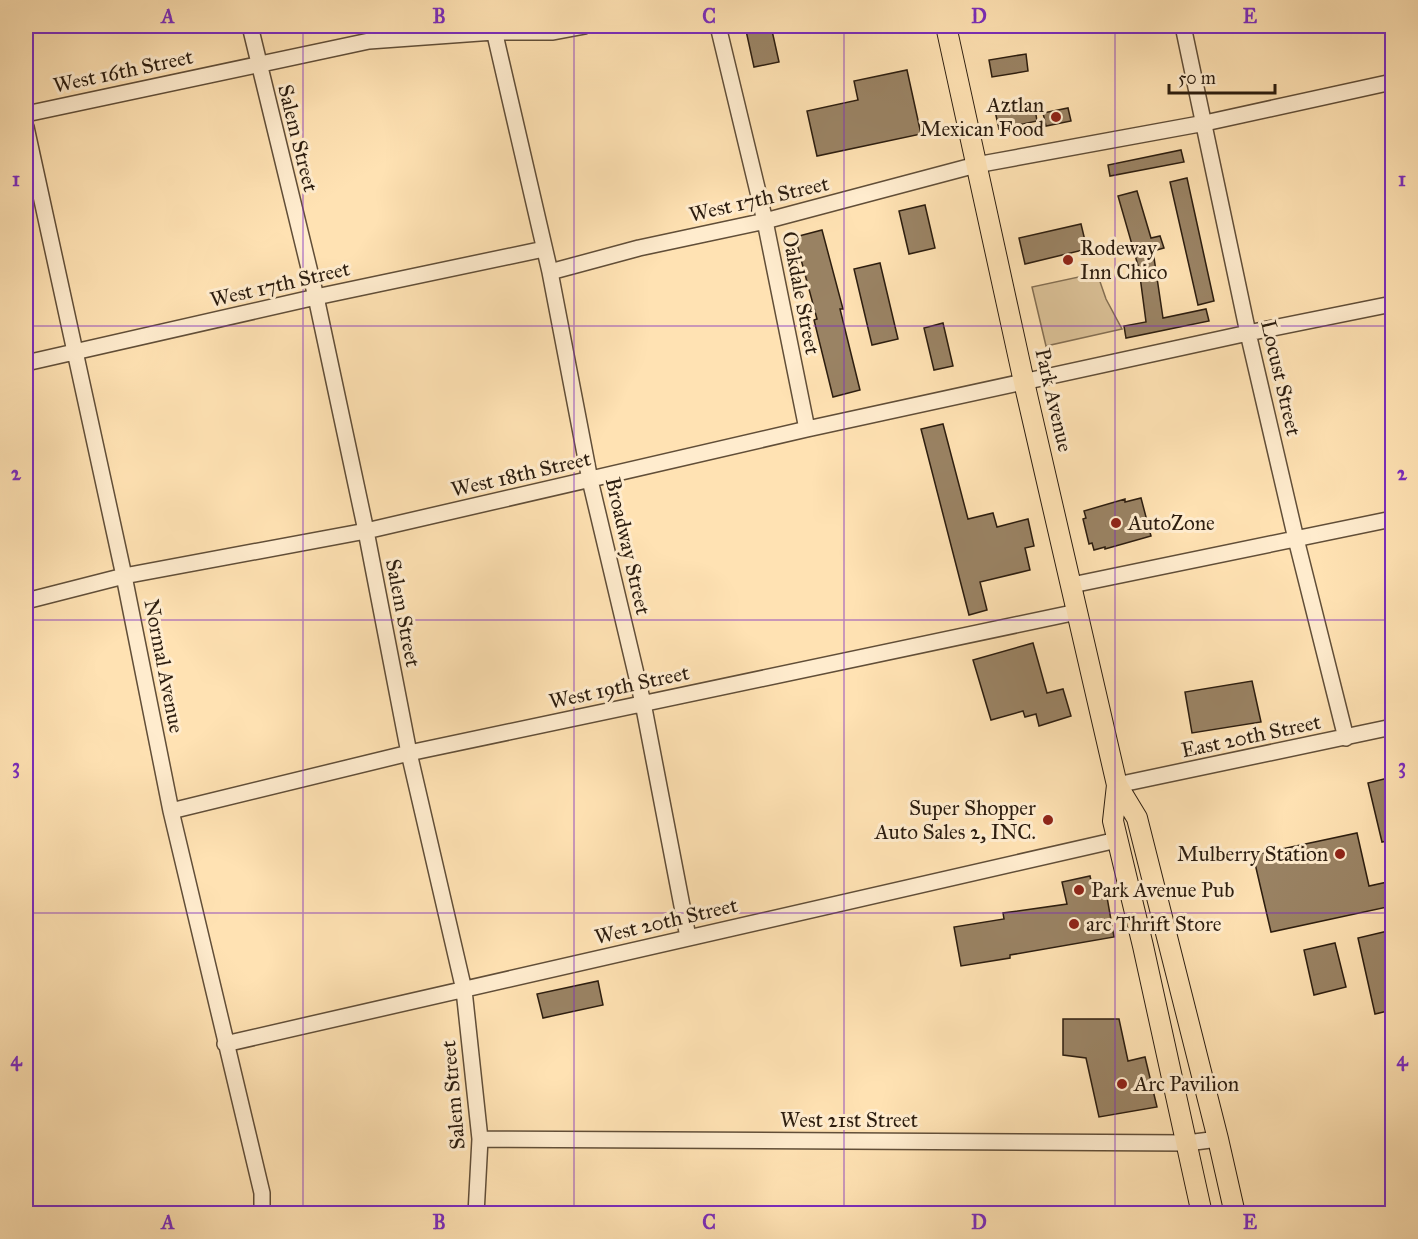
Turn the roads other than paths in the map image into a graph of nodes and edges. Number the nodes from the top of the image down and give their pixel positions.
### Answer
1 (250, 26) edge
2 (585, 26) edge
3 (718, 26) edge
4 (946, 26) edge
5 (1183, 26) edge
6 (493, 28) edge
7 (258, 63) junction
8 (1392, 82) edge
9 (26, 114) edge
10 (1205, 123) junction
11 (26, 127) edge
12 (976, 165) junction
13 (765, 221) junction
14 (544, 249) junction
15 (550, 272) junction
16 (316, 297) junction
17 (1392, 304) edge
18 (1248, 333) junction
19 (74, 352) junction
20 (26, 363) edge
21 (1024, 382) junction
22 (807, 429) junction
23 (590, 480) junction
24 (1392, 519) edge
25 (366, 531) junction
26 (1296, 539) junction
27 (124, 576) junction
28 (1072, 585) junction
29 (26, 601) edge
30 (1077, 612) junction
31 (643, 703) junction
32 (1392, 727) edge
33 (1346, 738) junction
34 (409, 753) junction
35 (1118, 785) junction
36 (171, 811) junction
37 (1117, 840) junction
38 (688, 937) junction
39 (464, 990) junction
40 (225, 1044) junction
41 (480, 1138) junction
42 (1218, 1139) junction
43 (1187, 1143) junction
44 (261, 1214) edge
45 (476, 1214) edge
46 (1202, 1214) edge
47 (1235, 1214) edge

1 - 7 street, Salem Street
2 - 6 street, West 16th Street
3 - 13 street, Oakdale Street
4 - 12 main road, Park Avenue
5 - 10 street, Locust Street
6 - 7 street, West 16th Street
6 - 14 street, Broadway Street
7 - 9 street, West 16th Street
7 - 16 street, Salem Street
8 - 10 street, West 17th Street
10 - 12 street, West 17th Street
10 - 18 street, Locust Street
11 - 19 street, Normal Avenue
12 - 13 street, West 17th Street
12 - 21 main road, Park Avenue
13 - 15 street, West 17th Street
13 - 22 street, Oakdale Street
14 - 15 street, Broadway Street
14 - 16 street, West 17th Street
15 - 23 street, Broadway Street
16 - 19 street, West 17th Street
16 - 25 street, Salem Street
17 - 18 street, West 18th Street
18 - 21 street, West 18th Street
18 - 26 street, Locust Street
19 - 20 street, West 17th Street
19 - 27 street, Normal Avenue
21 - 22 street, West 18th Street
21 - 28 main road, Park Avenue
22 - 23 street, West 18th Street
23 - 25 street, West 18th Street
23 - 31 street, Broadway Street
24 - 26 street
25 - 27 street, West 18th Street
25 - 34 street, Salem Street
26 - 28 street
26 - 33 street, Locust Street
27 - 29 street, West 18th Street
27 - 36 street, Normal Avenue
28 - 30 main road, Park Avenue
30 - 31 street, West 19th Street
30 - 35 main road, Park Avenue
31 - 34 street, West 19th Street
31 - 38 street, Broadway Street
32 - 33 street, East 20th Street
33 - 35 street, East 20th Street
34 - 36 street, West 19th Street
34 - 39 street, Salem Street
35 - 37 main road, Park Avenue
35 - 42 main road, Park Avenue
36 - 40 street, Normal Avenue
37 - 38 street, West 20th Street
37 - 43 main road, Park Avenue
38 - 39 street, West 20th Street
39 - 40 street, West 20th Street
39 - 41 street, Salem Street
40 - 44 street, Normal Avenue
41 - 43 street, West 21st Street
41 - 45 street, Salem Street
42 - 43 street, West 21st Street
42 - 47 main road, Park Avenue
43 - 46 main road, Park Avenue

